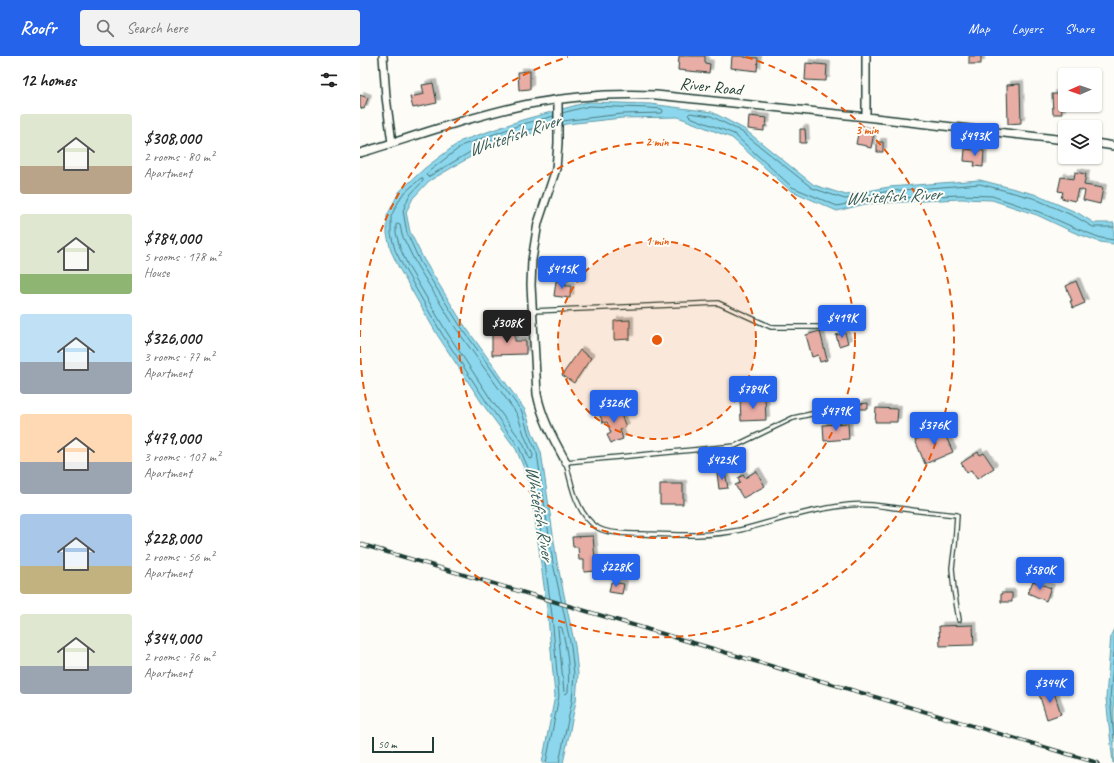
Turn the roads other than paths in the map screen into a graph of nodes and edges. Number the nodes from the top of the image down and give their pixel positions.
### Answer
1 (383, 56) edge
2 (866, 56) edge
3 (558, 100) junction
4 (866, 116) junction
5 (1058, 139) edge
6 (392, 143) junction
7 (1102, 144) edge
8 (1114, 146) edge
9 (360, 153) edge
10 (533, 311) junction
11 (830, 327) dead end
12 (839, 408) dead end
13 (566, 462) junction
14 (959, 620) dead end

1 - 6 street
2 - 4 street
3 - 4 street, River Road
3 - 6 street, River Road
3 - 10 street
4 - 5 street, River Road
6 - 9 street, River Road
7 - 8 street
10 - 11 lane
10 - 13 street
12 - 13 lane
13 - 14 lane

